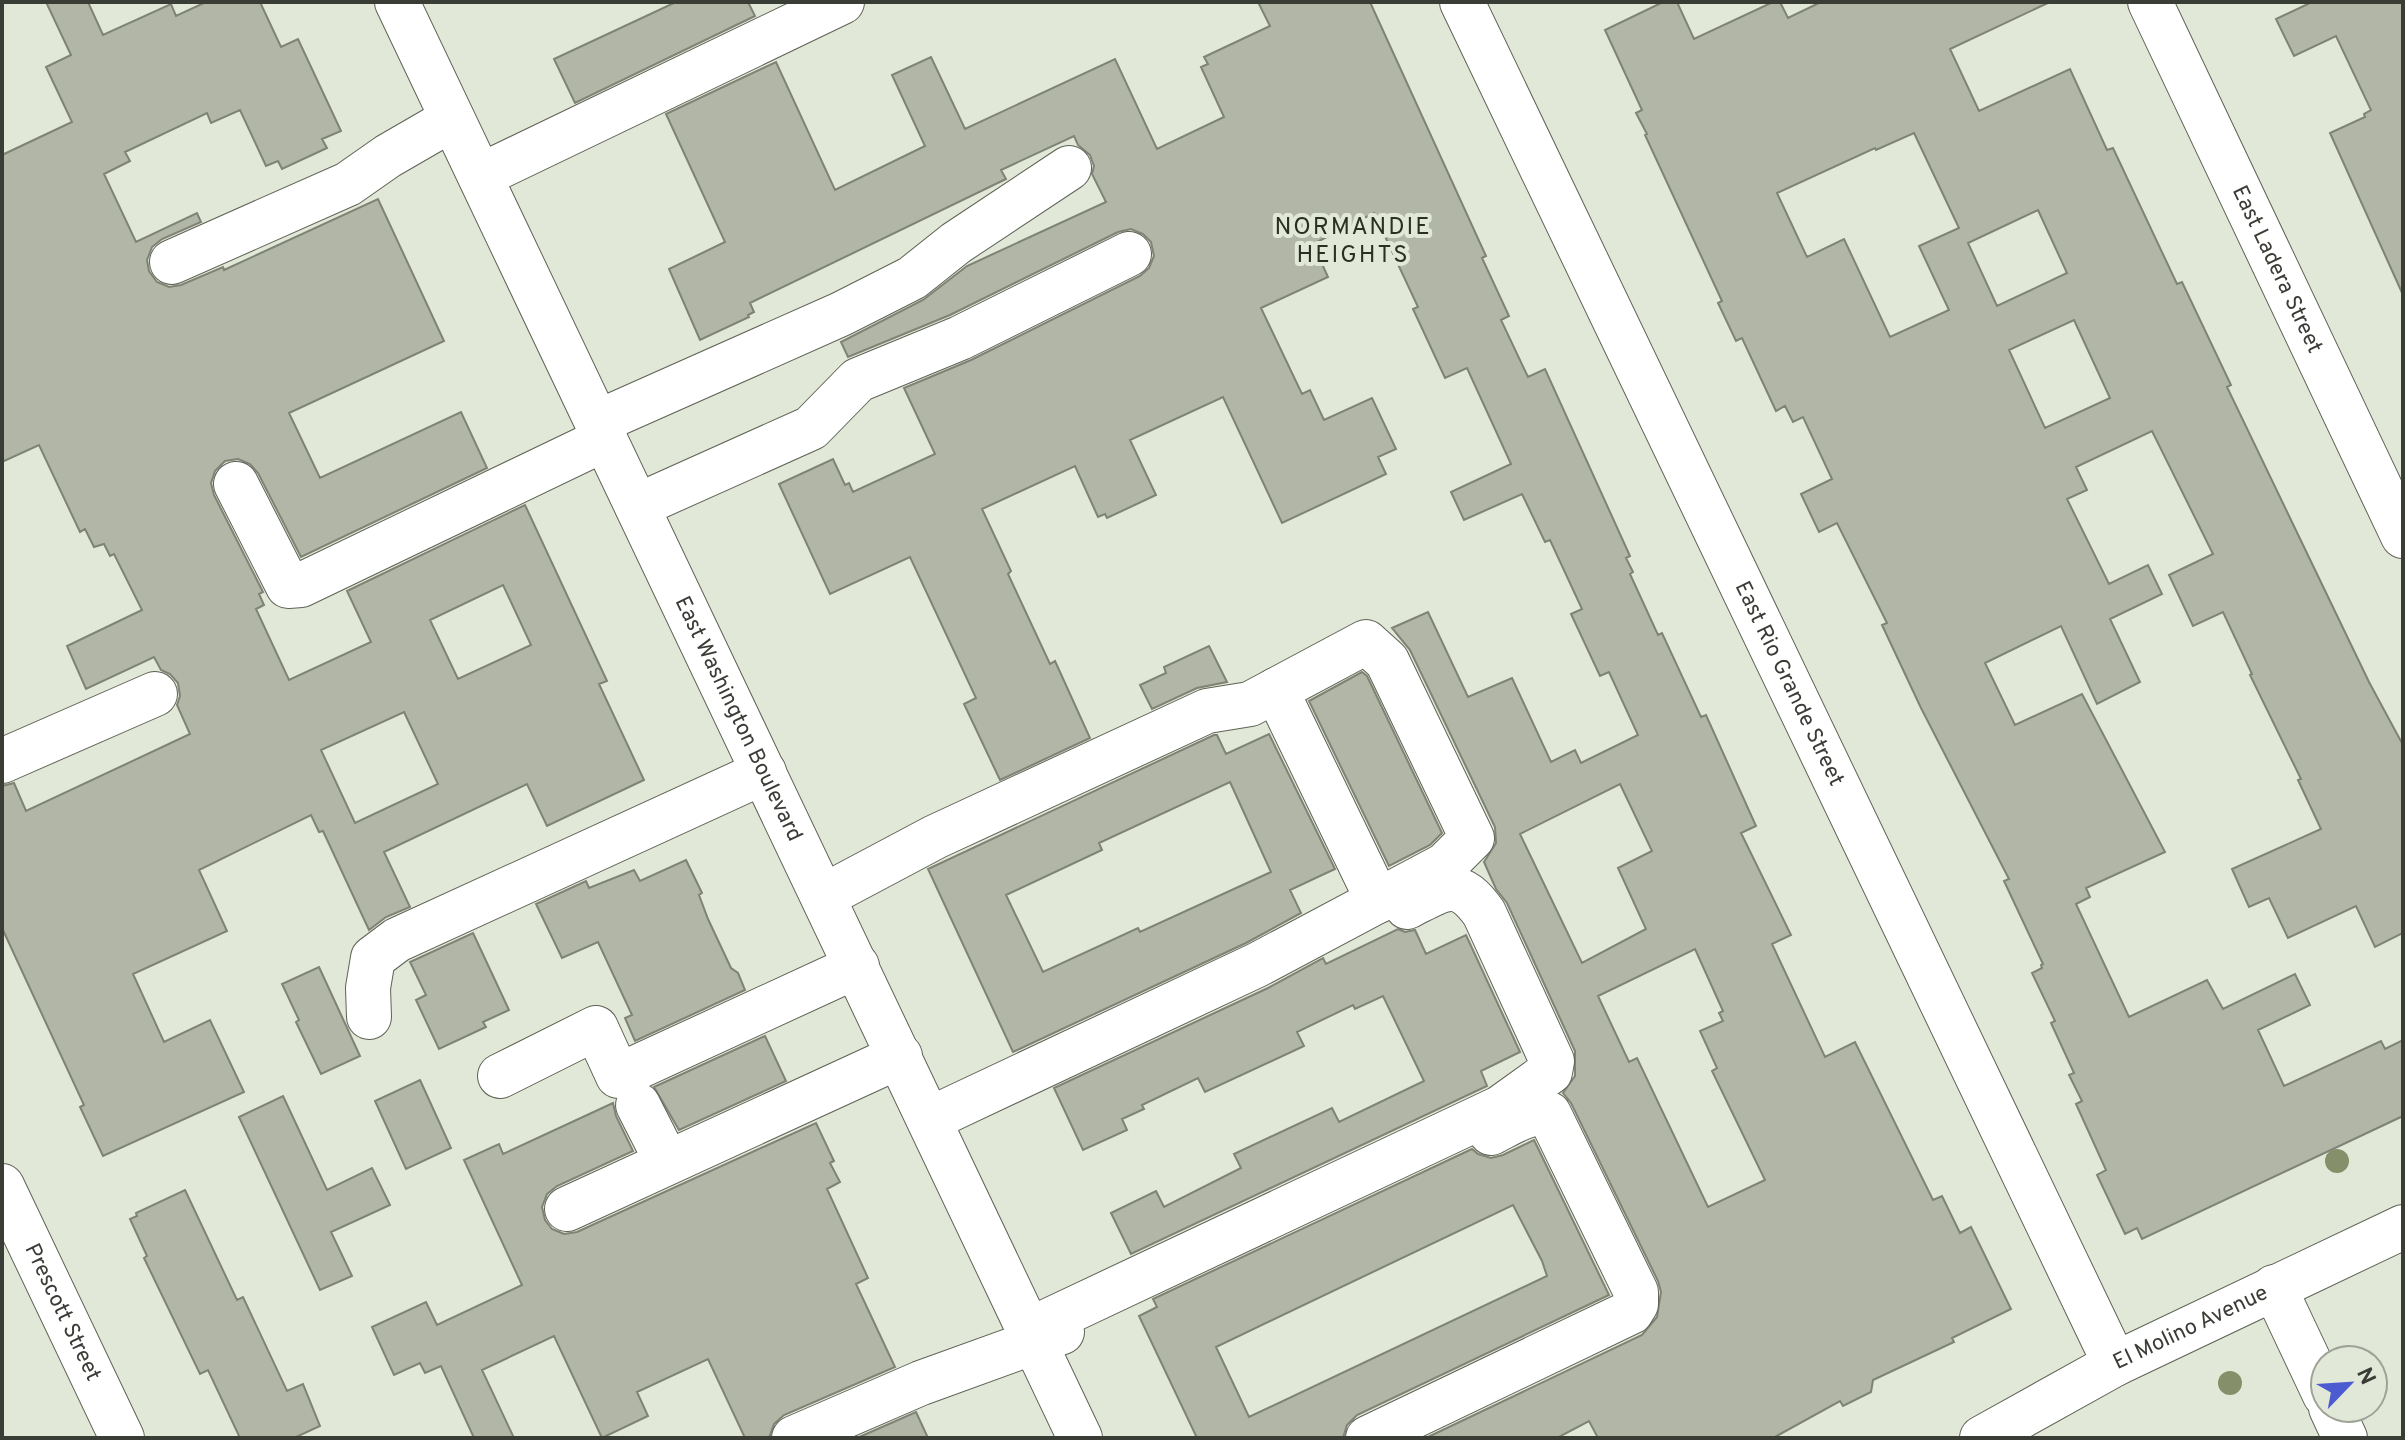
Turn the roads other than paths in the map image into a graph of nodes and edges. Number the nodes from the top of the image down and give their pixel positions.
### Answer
1 (397, 2) edge
2 (842, 2) edge
3 (1462, 2) edge
4 (2150, 2) edge
5 (452, 119) junction
6 (1069, 168) dead end
7 (480, 176) junction
8 (1129, 254) dead end
9 (172, 262) dead end
10 (605, 439) junction
11 (236, 484) dead end
12 (637, 506) junction
13 (2403, 536) edge
14 (283, 612) dead end
15 (1276, 690) junction
16 (155, 694) dead end
17 (2, 761) edge
18 (764, 772) junction
19 (824, 896) junction
20 (1378, 901) junction
21 (857, 966) junction
22 (369, 1017) dead end
23 (900, 1056) junction
24 (500, 1076) dead end
25 (638, 1105) dead end
26 (934, 1128) junction
27 (667, 1162) junction
28 (2, 1186) edge
29 (567, 1209) dead end
30 (2403, 1227) edge
31 (2274, 1287) junction
32 (1032, 1336) junction
33 (2309, 1361) edge
34 (2115, 1364) junction
35 (122, 1438) edge
36 (794, 1438) edge
37 (1080, 1438) edge
38 (1368, 1438) edge
39 (1982, 1438) edge

1 - 5 street, East Washington Boulevard
2 - 7 street
3 - 34 street, East Rio Grande Street
4 - 13 street, East Ladera Street
5 - 7 street, East Washington Boulevard
5 - 9 street
6 - 10 street
7 - 10 street, East Washington Boulevard
8 - 12 street
10 - 11 street
10 - 12 street, East Washington Boulevard
10 - 14 street
12 - 18 street, East Washington Boulevard
15 - 19 street
15 - 20 street
15 - 20 street
16 - 17 street
18 - 19 street, East Washington Boulevard
18 - 22 street
19 - 21 street, East Washington Boulevard
20 - 26 street
21 - 23 street, East Washington Boulevard
21 - 24 street
23 - 26 street, East Washington Boulevard
23 - 27 street
25 - 27 street
26 - 32 street, East Washington Boulevard
26 - 32 street
27 - 29 street
28 - 35 street, Prescott Street
30 - 31 street, El Molino Avenue
31 - 33 street
31 - 34 street, El Molino Avenue
32 - 36 street
32 - 37 street, East Washington Boulevard
32 - 38 street
34 - 39 street, El Molino Avenue

